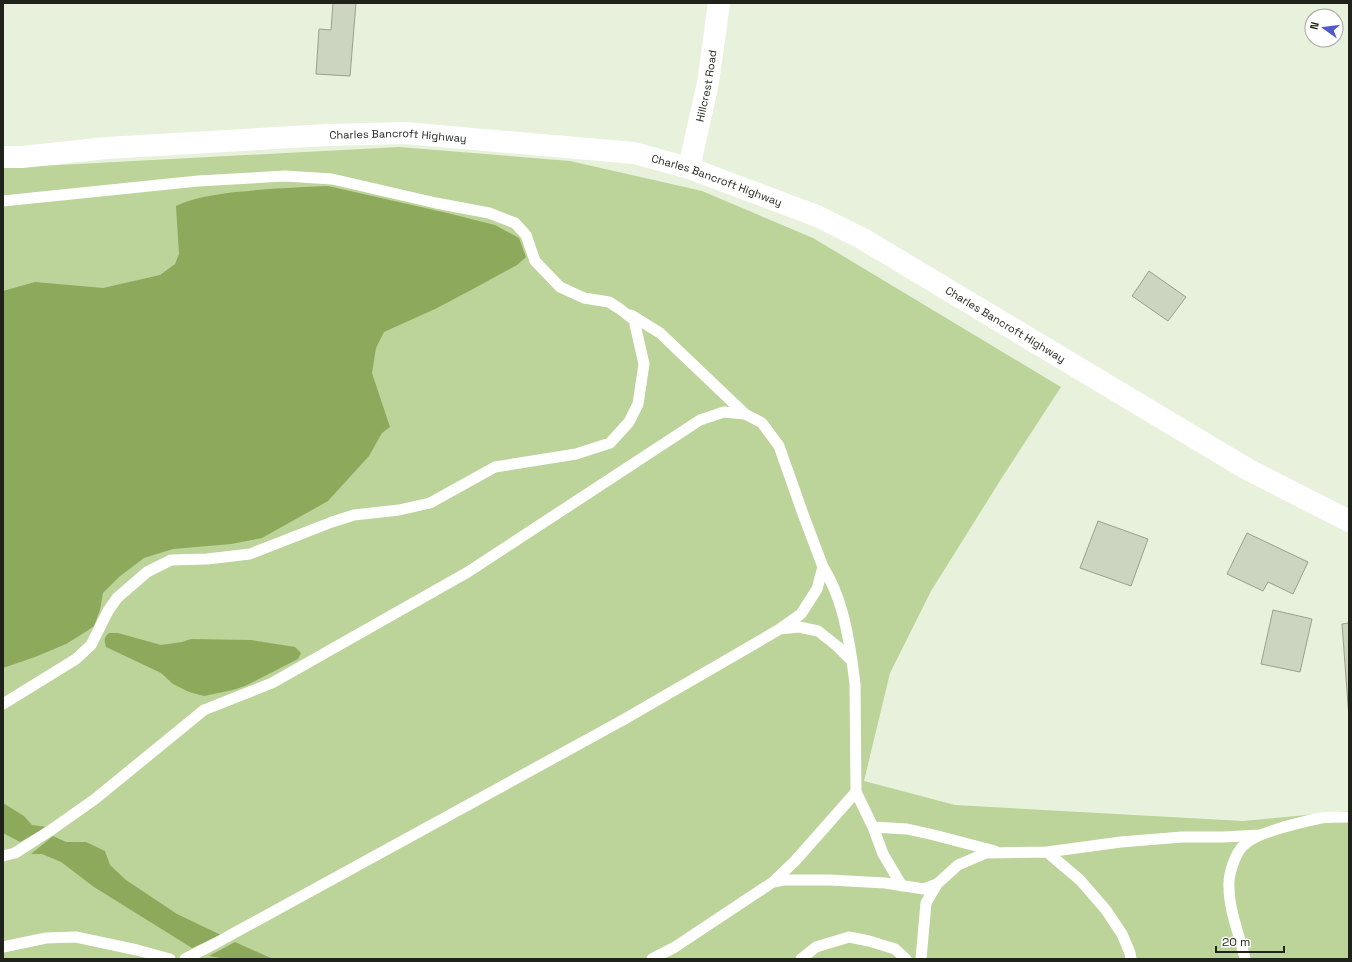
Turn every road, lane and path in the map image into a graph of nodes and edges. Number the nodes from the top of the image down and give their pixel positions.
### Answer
1 (718, 3) edge
2 (3, 157) edge
3 (689, 168) junction
4 (3, 201) edge
5 (620, 309) junction
6 (745, 414) junction
7 (1349, 521) edge
8 (824, 567) junction
9 (780, 629) junction
10 (852, 661) junction
11 (3, 704) edge
12 (856, 792) junction
13 (1349, 817) edge
14 (873, 827) junction
15 (1260, 835) junction
16 (1047, 852) junction
17 (1001, 853) junction
18 (3, 856) edge
19 (773, 882) junction
20 (937, 884) junction
21 (902, 886) junction
22 (3, 947) edge
23 (170, 959) edge
24 (185, 959) edge
25 (652, 959) edge
26 (801, 959) edge
27 (906, 959) edge
28 (921, 959) edge
29 (1131, 959) edge
30 (1245, 959) edge

1 - 3 main road, Hillcrest Road
2 - 3 main road, Charles Bancroft Highway
3 - 7 main road, Charles Bancroft Highway
4 - 5 lane
5 - 6 lane
5 - 11 lane
6 - 8 lane
6 - 18 lane
8 - 9 lane
8 - 10 lane
9 - 10 lane
9 - 24 lane
10 - 12 lane
12 - 14 lane
12 - 19 lane
13 - 15 lane
14 - 17 lane
14 - 21 lane
15 - 16 lane
15 - 30 lane
16 - 17 lane
16 - 29 lane
17 - 20 lane
19 - 21 lane
19 - 25 lane
20 - 21 lane
20 - 28 lane
22 - 23 lane
26 - 27 lane

